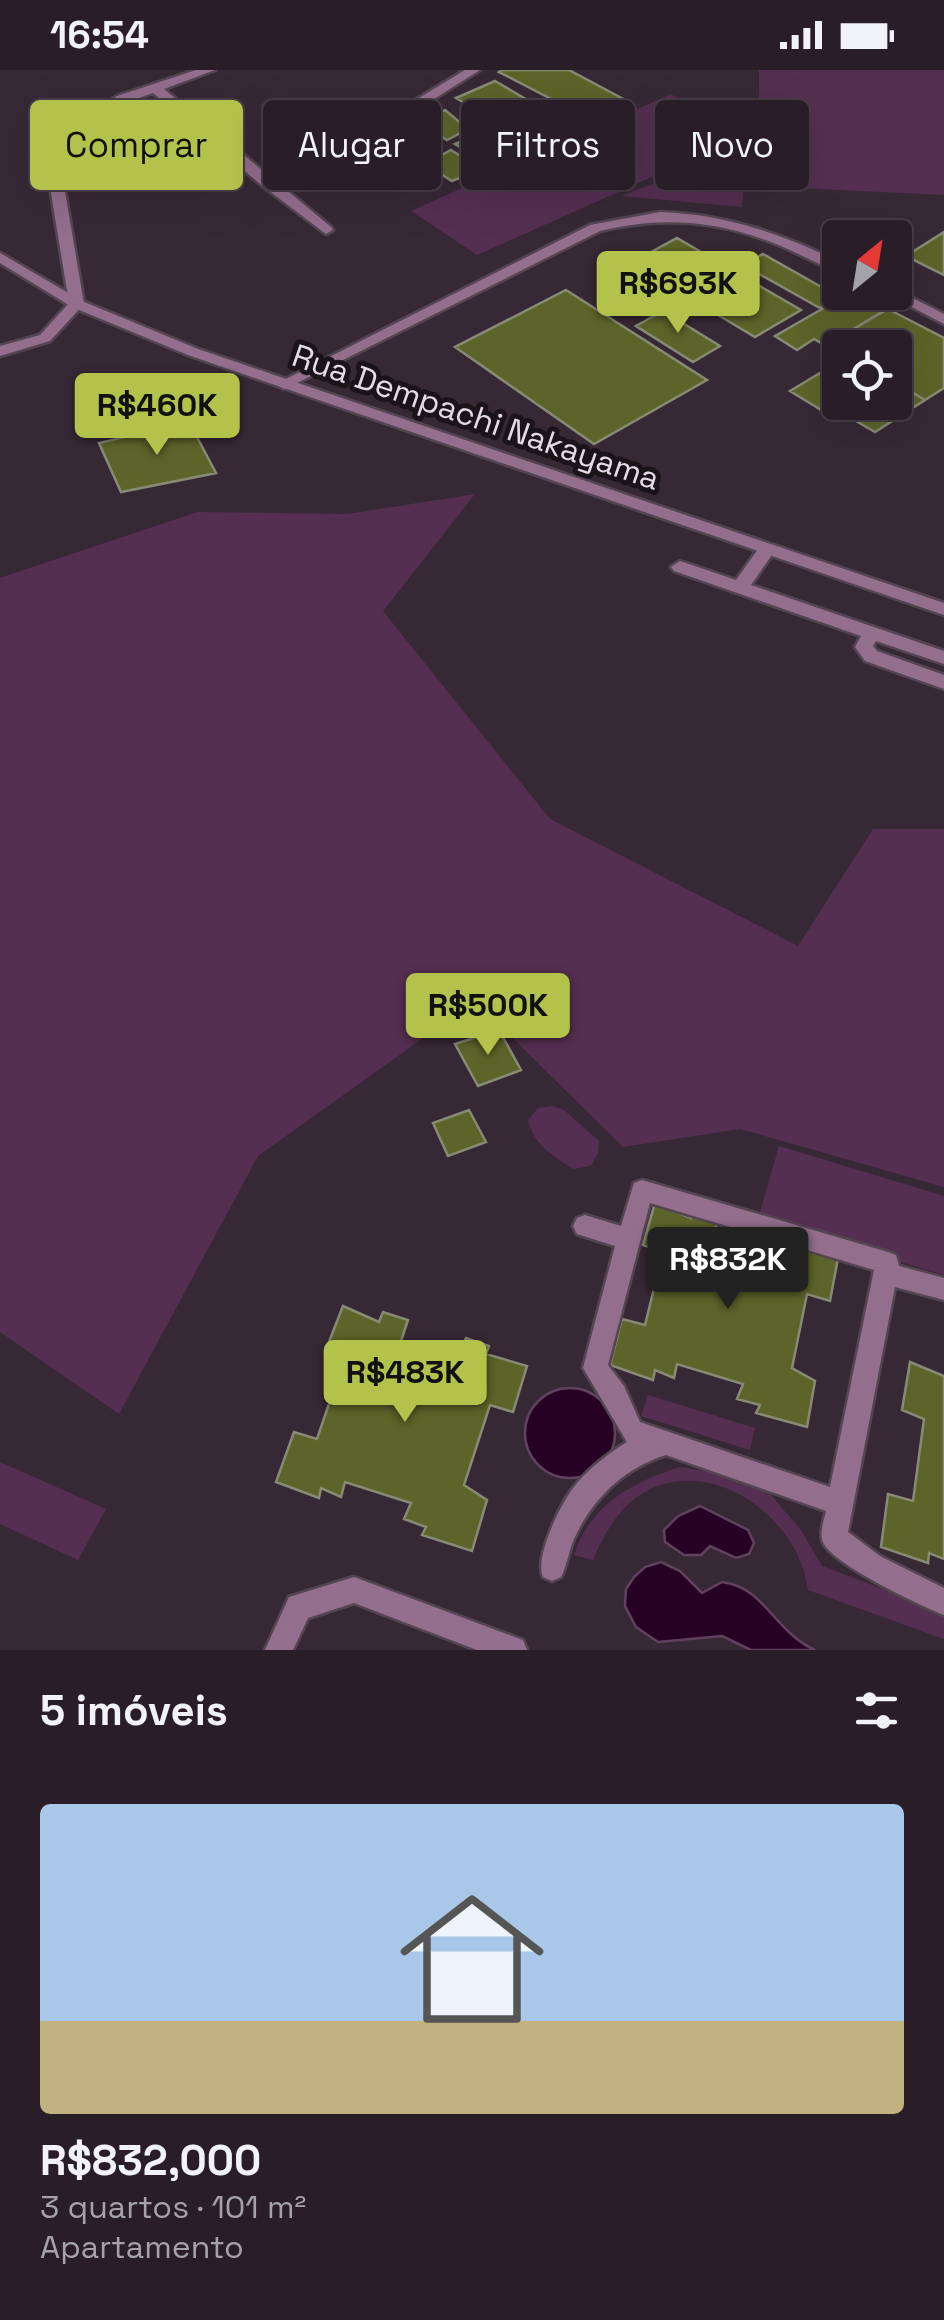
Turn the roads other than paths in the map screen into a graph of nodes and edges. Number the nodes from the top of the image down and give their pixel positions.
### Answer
1 (209, 70) edge
2 (474, 70) edge
3 (156, 88) junction
4 (424, 100) edge
5 (263, 179) edge
6 (276, 190) edge
7 (326, 230) dead end
8 (0, 257) edge
9 (822, 259) edge
10 (912, 303) edge
11 (78, 304) junction
12 (944, 320) edge
13 (0, 351) edge
14 (284, 384) junction
15 (767, 548) junction
16 (680, 568) dead end
17 (740, 588) junction
18 (944, 609) edge
19 (872, 633) junction
20 (944, 658) edge
21 (944, 682) edge
22 (585, 1226) dead end
23 (629, 1239) junction
24 (885, 1273) junction
25 (944, 1290) edge
26 (666, 1442) junction
27 (840, 1503) junction
28 (552, 1568) dead end
29 (944, 1602) edge
30 (279, 1650) edge
31 (513, 1650) edge

1 - 3 street
2 - 4 street
3 - 5 street
3 - 11 street
6 - 7 street
8 - 11 street, Rua Dempachi Nakayama
9 - 14 street
10 - 12 street
11 - 13 street
11 - 14 street, Rua Dempachi Nakayama
14 - 15 street, Rua Dempachi Nakayama
15 - 17 street
15 - 18 street, Rua Dempachi Nakayama
16 - 17 street
17 - 19 street
19 - 20 street
19 - 21 street
22 - 23 street
23 - 24 street
23 - 26 street
24 - 25 street
24 - 27 street
26 - 27 street
26 - 28 street
27 - 29 street
30 - 31 street

